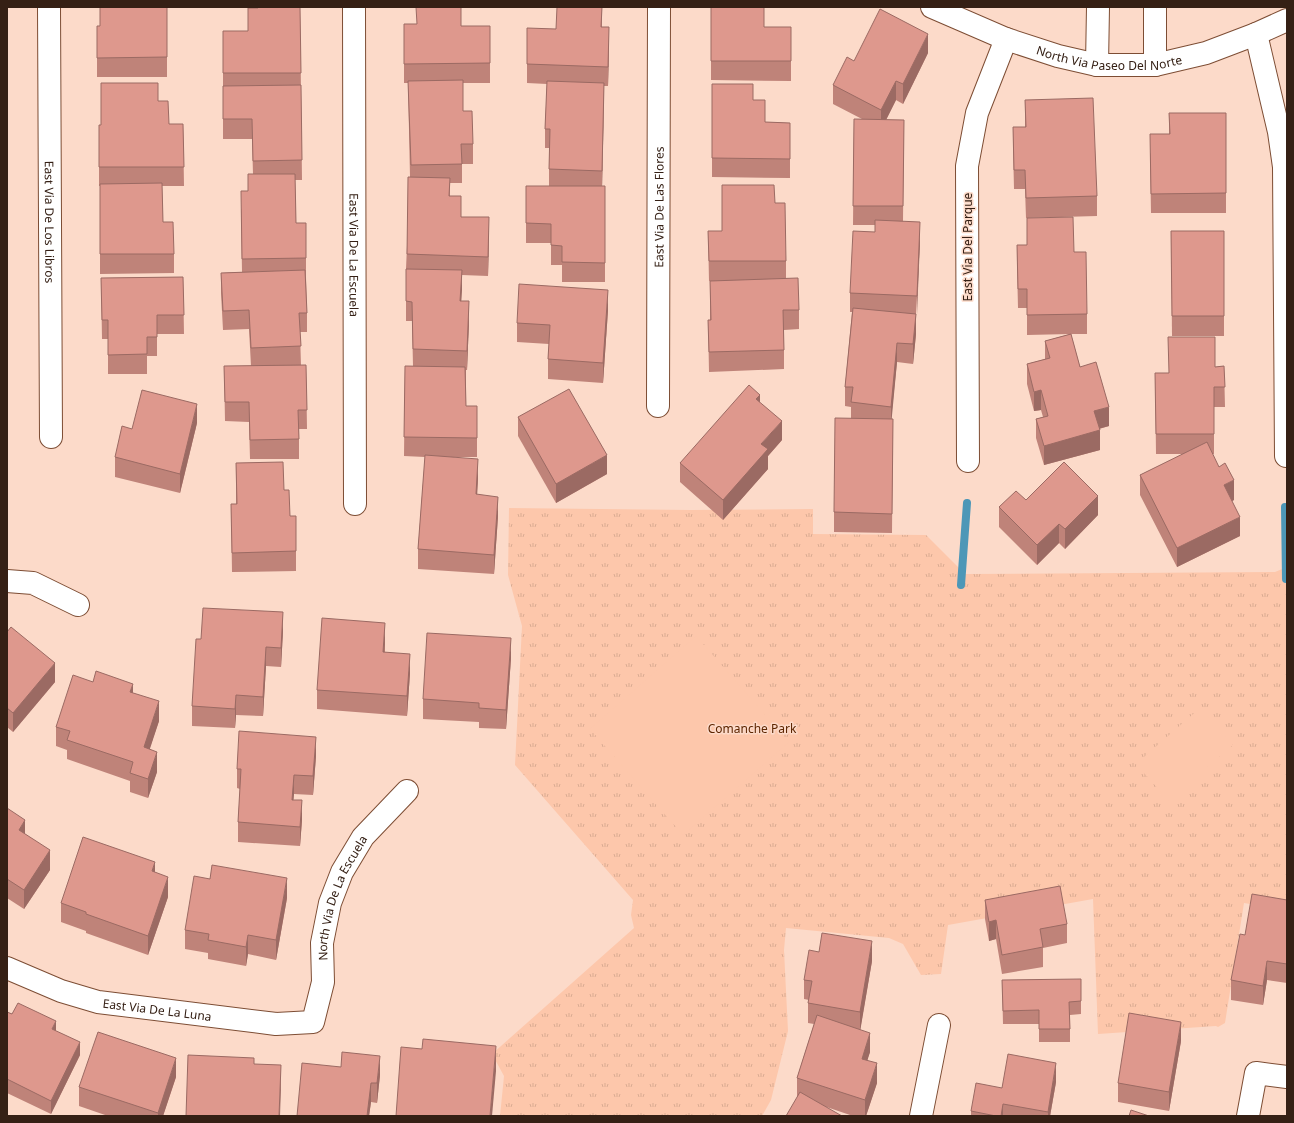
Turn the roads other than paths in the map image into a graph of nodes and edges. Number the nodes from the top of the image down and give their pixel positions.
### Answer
1 (49, 7) edge
2 (354, 7) edge
3 (659, 7) edge
4 (932, 7) edge
5 (1098, 7) edge
6 (1155, 7) edge
7 (1287, 20) edge
8 (1256, 34) junction
9 (1006, 39) junction
10 (1097, 65) junction
11 (1155, 65) junction
12 (658, 406) dead end
13 (51, 437) dead end
14 (1286, 456) edge
15 (968, 461) dead end
16 (355, 504) dead end
17 (7, 581) edge
18 (78, 605) dead end
19 (407, 791) dead end
20 (7, 968) edge
21 (313, 1022) joint
22 (939, 1025) dead end
23 (1287, 1077) edge
24 (922, 1116) edge
25 (1248, 1116) edge

1 - 13 street, East Via De Los Libros
2 - 16 street, East Via De La Escuela
3 - 12 street, East Via De Las Flores
4 - 9 street, North Via Paseo Del Norte
5 - 10 street
6 - 11 street
7 - 8 street, North Via Paseo Del Norte
8 - 11 street, North Via Paseo Del Norte
8 - 14 street
9 - 10 street, North Via Paseo Del Norte
9 - 15 street, East Via Del Parque
10 - 11 street, North Via Paseo Del Norte
17 - 18 street
19 - 21 street, North Via De La Escuela
20 - 21 street, East Via De La Luna
22 - 24 street
23 - 25 street

